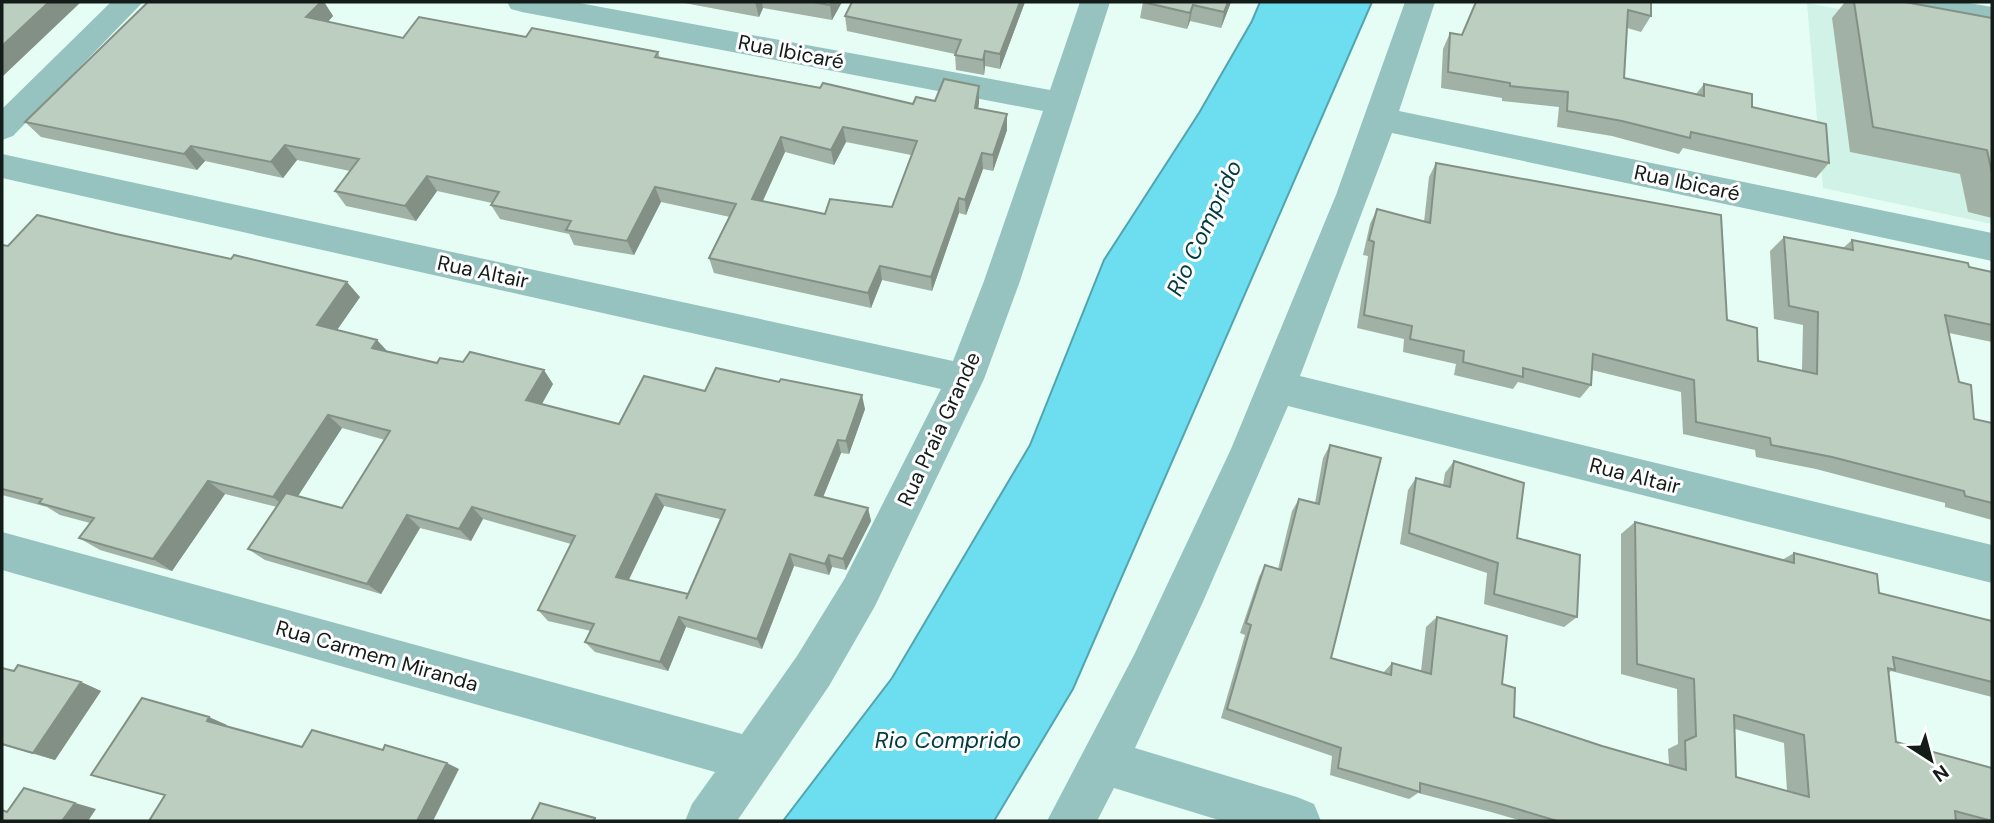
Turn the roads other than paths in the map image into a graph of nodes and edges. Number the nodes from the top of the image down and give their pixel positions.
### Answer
1 (128, 2) edge
2 (522, 2) edge
3 (1095, 2) edge
4 (1420, 2) edge
5 (1909, 2) edge
6 (1992, 17) edge
7 (1061, 103) junction
8 (1382, 119) junction
9 (2, 128) edge
10 (2, 166) edge
11 (1992, 247) edge
12 (965, 379) junction
13 (1279, 387) junction
14 (2, 551) edge
15 (1992, 564) edge
16 (753, 760) junction
17 (1105, 762) junction
18 (709, 821) edge
19 (1071, 821) edge
20 (1297, 821) edge

1 - 9 street
2 - 7 street, Rua Ibicaré
3 - 7 street, Rua Praia Grande
4 - 8 street
5 - 6 street
7 - 12 street, Rua Praia Grande
8 - 11 street, Rua Ibicaré
8 - 13 street
10 - 12 street, Rua Altair
12 - 16 street, Rua Praia Grande
13 - 15 street, Rua Altair
13 - 17 street
14 - 16 street, Rua Carmem Miranda
16 - 18 street, Rua Praia Grande
17 - 19 street
17 - 20 street

